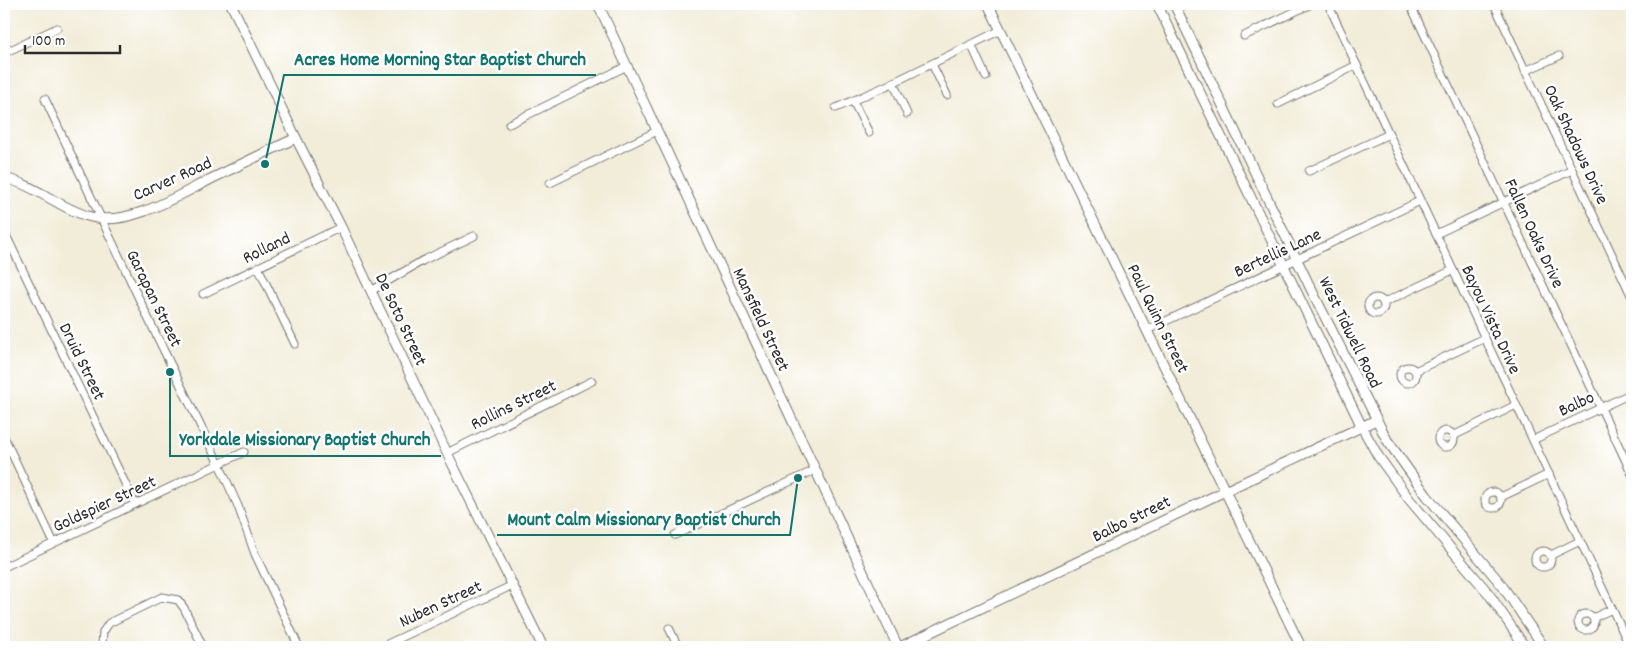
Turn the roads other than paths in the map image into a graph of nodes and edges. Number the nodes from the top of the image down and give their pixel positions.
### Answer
1 (232, 4) edge
2 (598, 4) edge
3 (988, 4) edge
4 (1157, 4) edge
5 (1174, 4) edge
6 (1311, 4) edge
7 (1328, 4) edge
8 (1410, 4) edge
9 (1494, 4) edge
10 (57, 28) dead end
11 (1001, 30) junction
12 (1244, 36) dead end
13 (971, 44) junction
14 (4, 53) edge
15 (1558, 56) dead end
16 (932, 64) junction
17 (1357, 65) junction
18 (627, 66) junction
19 (1526, 71) junction
20 (986, 76) dead end
21 (893, 82) junction
22 (947, 95) dead end
23 (45, 99) dead end
24 (853, 101) junction
25 (1278, 104) dead end
26 (836, 108) dead end
27 (907, 114) dead end
28 (1232, 123) junction
29 (509, 124) dead end
30 (1218, 130) junction
31 (657, 131) junction
32 (869, 133) dead end
33 (1389, 134) junction
34 (296, 138) junction
35 (1572, 170) junction
36 (1309, 171) dead end
37 (4, 178) edge
38 (550, 184) dead end
39 (1420, 201) junction
40 (1504, 202) junction
41 (101, 219) junction
42 (341, 227) junction
43 (4, 231) edge
44 (1436, 234) junction
45 (474, 236) dead end
46 (1297, 260) junction
47 (1283, 266) junction
48 (258, 267) junction
49 (1452, 270) junction
50 (371, 291) junction
51 (203, 294) dead end
52 (1632, 297) edge
53 (1383, 303) dead end
54 (1147, 330) junction
55 (1485, 338) junction
56 (295, 344) dead end
57 (1416, 371) dead end
58 (592, 382) dead end
59 (1632, 393) edge
60 (1516, 405) junction
61 (1601, 408) junction
62 (1376, 420) junction
63 (1362, 427) junction
64 (1453, 436) dead end
65 (4, 437) edge
66 (1533, 440) junction
67 (244, 452) dead end
68 (447, 453) junction
69 (219, 464) junction
70 (815, 470) junction
71 (1549, 474) junction
72 (1632, 474) edge
73 (1225, 491) junction
74 (1500, 497) dead end
75 (134, 504) junction
76 (1451, 526) junction
77 (675, 535) dead end
78 (1440, 536) junction
79 (1580, 541) junction
80 (54, 543) junction
81 (1551, 555) dead end
82 (4, 567) edge
83 (513, 585) junction
84 (1612, 609) junction
85 (1594, 618) dead end
86 (669, 628) dead end
87 (1535, 633) junction
88 (1524, 644) edge
89 (1631, 646) edge
90 (104, 647) edge
91 (203, 647) edge
92 (299, 647) edge
93 (381, 647) edge
94 (543, 647) edge
95 (678, 647) edge
96 (899, 647) edge
97 (1301, 647) edge
98 (1544, 647) edge

1 - 34 street, De Soto Street
2 - 18 street, Mansfield Street
3 - 11 street, Paul Quinn Street
4 - 30 street, West Tidwell Road
5 - 28 street, West Tidwell Road
6 - 12 street
7 - 17 street, Bayou Vista Drive
8 - 40 street, Fallen Oaks Drive
9 - 19 street, Oak Shadows Drive
10 - 14 street
11 - 13 street
11 - 54 street, Paul Quinn Street
13 - 16 street
13 - 20 street
15 - 19 street
16 - 21 street
16 - 22 street
17 - 25 street
17 - 33 street, Bayou Vista Drive
18 - 29 street
18 - 31 street, Mansfield Street
19 - 35 street, Oak Shadows Drive
21 - 24 street
21 - 27 street
23 - 41 street, Garapan Street
24 - 26 street
24 - 32 street
28 - 30 street
28 - 46 street, West Tidwell Road
30 - 47 street, West Tidwell Road
31 - 38 street
31 - 70 street, Mansfield Street
33 - 36 street
33 - 39 street, Bayou Vista Drive
34 - 41 street, Carver Road
34 - 42 street, De Soto Street
35 - 40 street
35 - 52 street, Oak Shadows Drive
37 - 41 street, Carver Road
39 - 44 street, Bayou Vista Drive
39 - 46 street, Bertellis Lane
40 - 44 street
40 - 61 street, Fallen Oaks Drive
41 - 69 street, Garapan Street
42 - 48 street, Rolland
42 - 50 street, De Soto Street
43 - 75 street, Druid Street
44 - 49 street, Bayou Vista Drive
45 - 50 street
46 - 47 street, Bertellis Lane
46 - 62 street, West Tidwell Road
47 - 54 street, Bertellis Lane
47 - 63 street, West Tidwell Road
48 - 51 street, Rolland
48 - 56 street
49 - 53 street
49 - 55 street, Bayou Vista Drive
50 - 68 street, De Soto Street
54 - 73 street, Paul Quinn Street
55 - 57 street
55 - 60 street, Bayou Vista Drive
58 - 68 street, Rollins Street
59 - 61 street, Balbo
60 - 64 street
60 - 66 street, Bayou Vista Drive
61 - 66 street, Balbo
61 - 72 street, Fallen Oaks Drive
62 - 63 street, Balbo Street
62 - 76 street, West Tidwell Road
63 - 73 street, Balbo Street
63 - 78 street, West Tidwell Road
65 - 80 street
66 - 71 street, Bayou Vista Drive
67 - 69 street, Goldspier Street
68 - 83 street, De Soto Street
69 - 75 street, Goldspier Street
69 - 92 street, Garapan Street
70 - 77 street
70 - 96 street, Mansfield Street
71 - 74 street
71 - 79 street, Bayou Vista Drive
73 - 96 street, Balbo Street
73 - 97 street, Paul Quinn Street
75 - 80 street, Goldspier Street
76 - 78 street
76 - 87 street, West Tidwell Road
78 - 88 street, West Tidwell Road
79 - 81 street
79 - 84 street, Bayou Vista Drive
80 - 82 street, Goldspier Street
83 - 93 street, Nuben Street
83 - 94 street, De Soto Street
84 - 85 street
84 - 89 street, Bayou Vista Drive
86 - 95 street
87 - 88 street
87 - 98 street, West Tidwell Road
90 - 91 street

